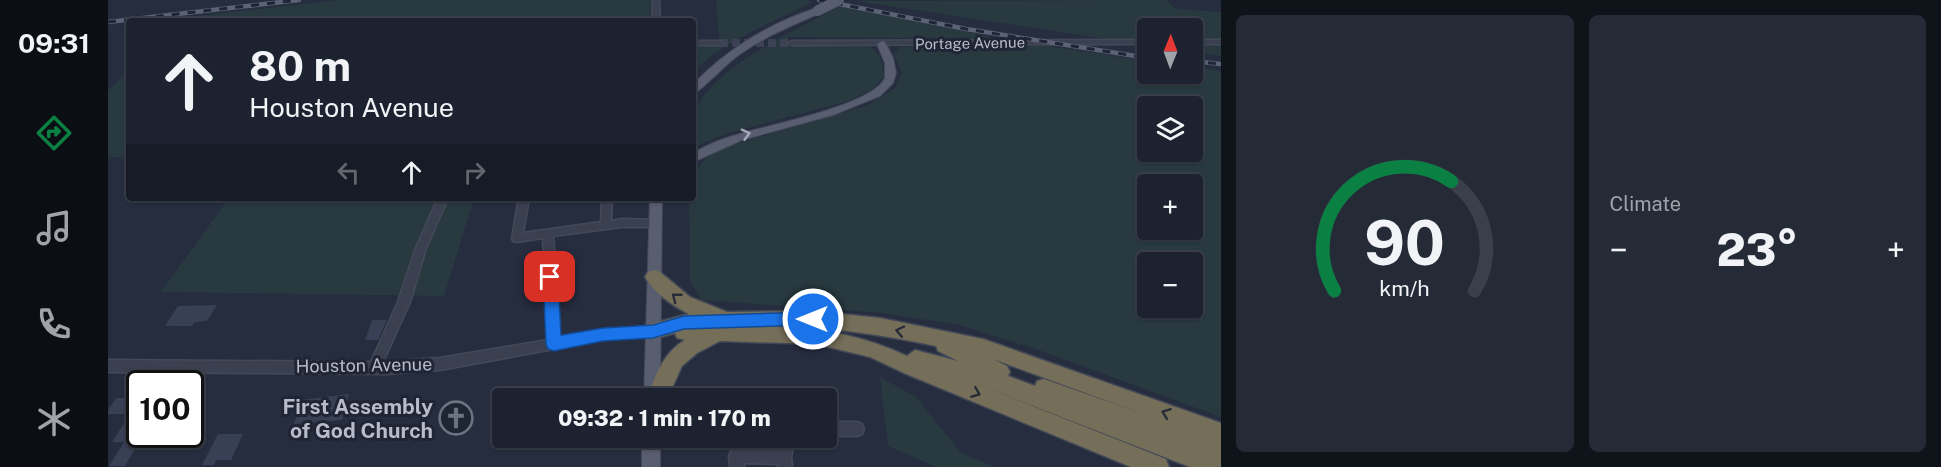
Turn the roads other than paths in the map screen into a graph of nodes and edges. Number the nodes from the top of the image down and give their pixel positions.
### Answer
1 (656, 0) edge
2 (839, 0) edge
3 (656, 18) edge
4 (1137, 42) edge
5 (1203, 42) edge
6 (1221, 42) edge
7 (696, 43) edge
8 (720, 43) tunnel mouth
9 (792, 43) tunnel mouth
10 (882, 44) junction
11 (696, 88) edge
12 (696, 156) edge
13 (442, 201) edge
14 (523, 201) edge
15 (607, 201) edge
16 (655, 211) edge
17 (606, 225) junction
18 (548, 233) junction
19 (654, 277) junction
20 (742, 326) junction
21 (653, 332) junction
22 (926, 336) junction
23 (554, 344) junction
24 (873, 349) junction
25 (108, 366) edge
26 (375, 367) junction
27 (654, 388) edge
28 (659, 388) edge
29 (837, 429) edge
30 (857, 429) dead end
31 (1221, 433) edge
32 (651, 448) edge
33 (1221, 452) edge
34 (784, 462) edge
35 (651, 467) edge
36 (737, 467) edge
37 (1158, 467) edge
38 (1218, 467) edge

1 - 3 street
2 - 11 main road, bridge
4 - 10 street, Portage Avenue
5 - 6 street
7 - 8 street
9 - 10 street, Portage Avenue
12 -> 10 main road
13 - 26 street
14 - 18 street
15 - 17 street
16 - 17 street
16 - 19 main road
17 - 18 street
18 - 23 street
20 -> 19 highway
19 - 21 main road
20 - 21 highway
22 -> 20 highway
20 - 24 highway
20 - 28 highway
21 - 23 street, Houston Avenue
21 - 27 main road
31 -> 22 highway
22 - 33 highway
23 - 26 street, Houston Avenue
24 -> 37 highway
24 - 38 highway
25 - 26 street, Houston Avenue
29 - 30 street
32 - 35 main road
34 - 36 street

